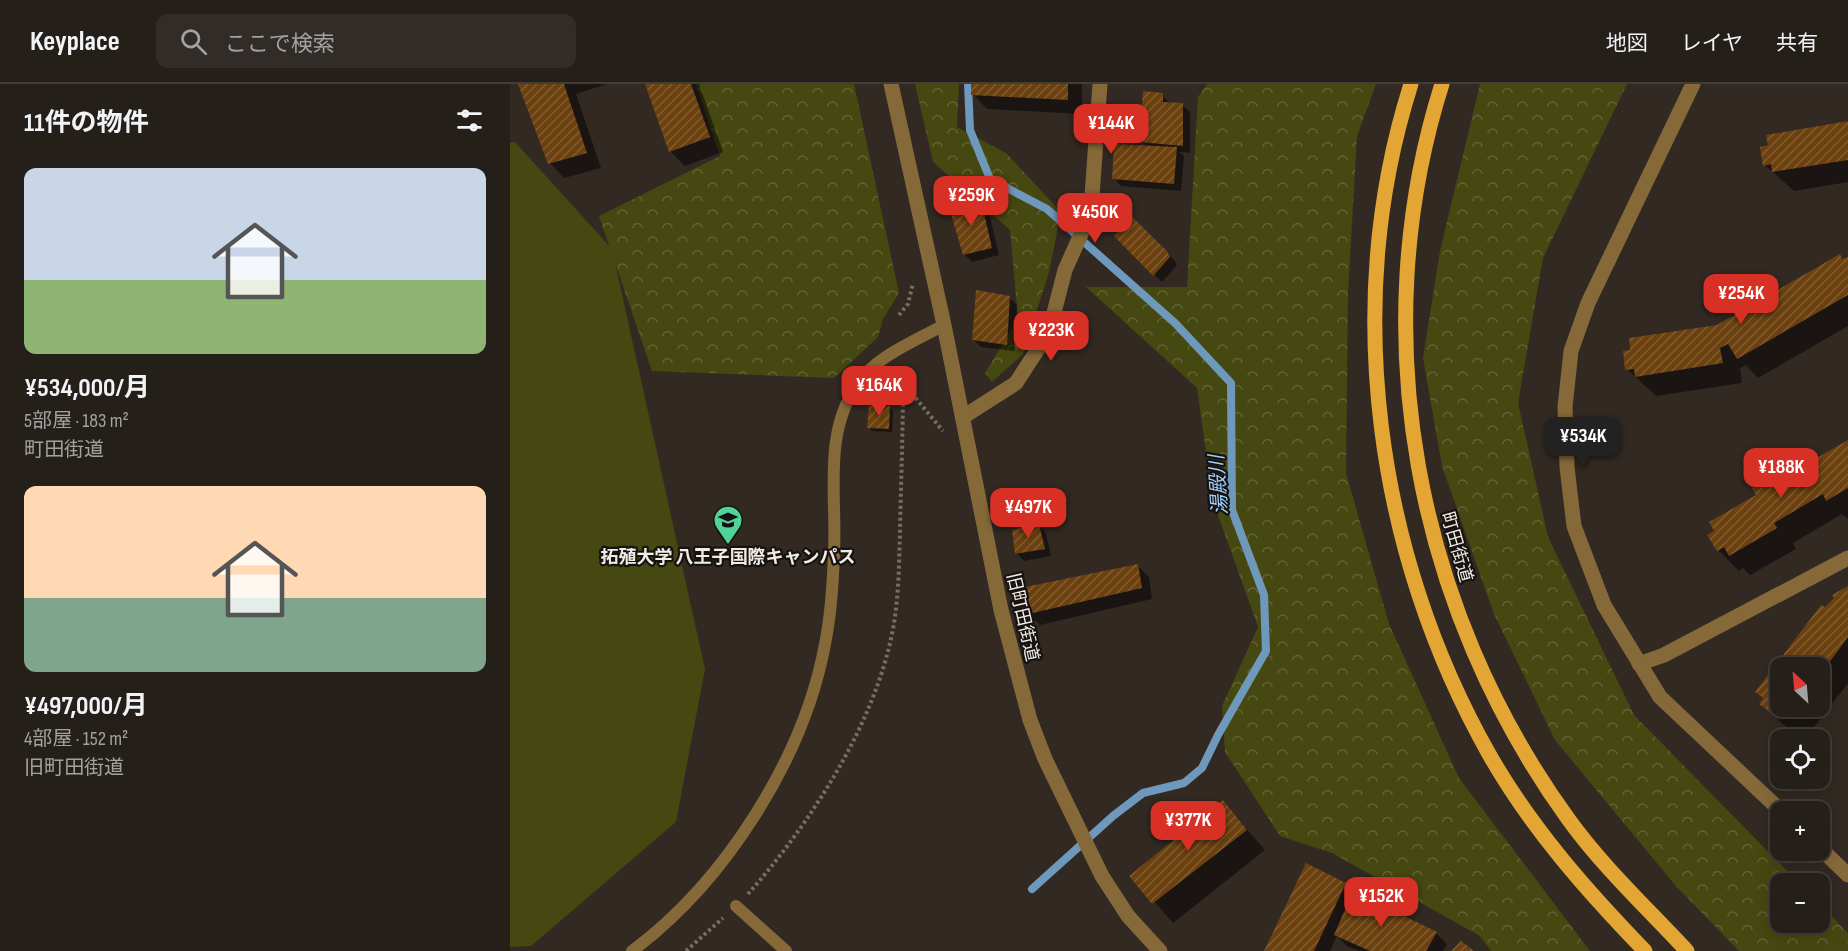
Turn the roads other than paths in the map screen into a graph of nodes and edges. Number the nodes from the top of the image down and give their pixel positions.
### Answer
1 (891, 84) edge
2 (1100, 84) edge
3 (1411, 84) edge
4 (1442, 84) edge
5 (1692, 84) edge
6 (944, 325) junction
7 (963, 417) junction
8 (1848, 558) edge
9 (1639, 664) junction
10 (1770, 801) edge
11 (1830, 858) edge
12 (1848, 875) edge
13 (736, 906) road end
14 (632, 951) edge
15 (786, 951) edge
16 (1160, 951) edge
17 (1645, 951) edge
18 (1687, 951) edge

1 - 6 street, 旧町田街道
2 - 7 street
3 - 17 main road
4 - 18 main road, 町田街道
5 - 9 street
6 - 7 street, 旧町田街道
6 - 14 lane
7 - 16 street, 旧町田街道
8 - 9 street
9 - 10 street
11 - 12 street
13 - 15 lane

